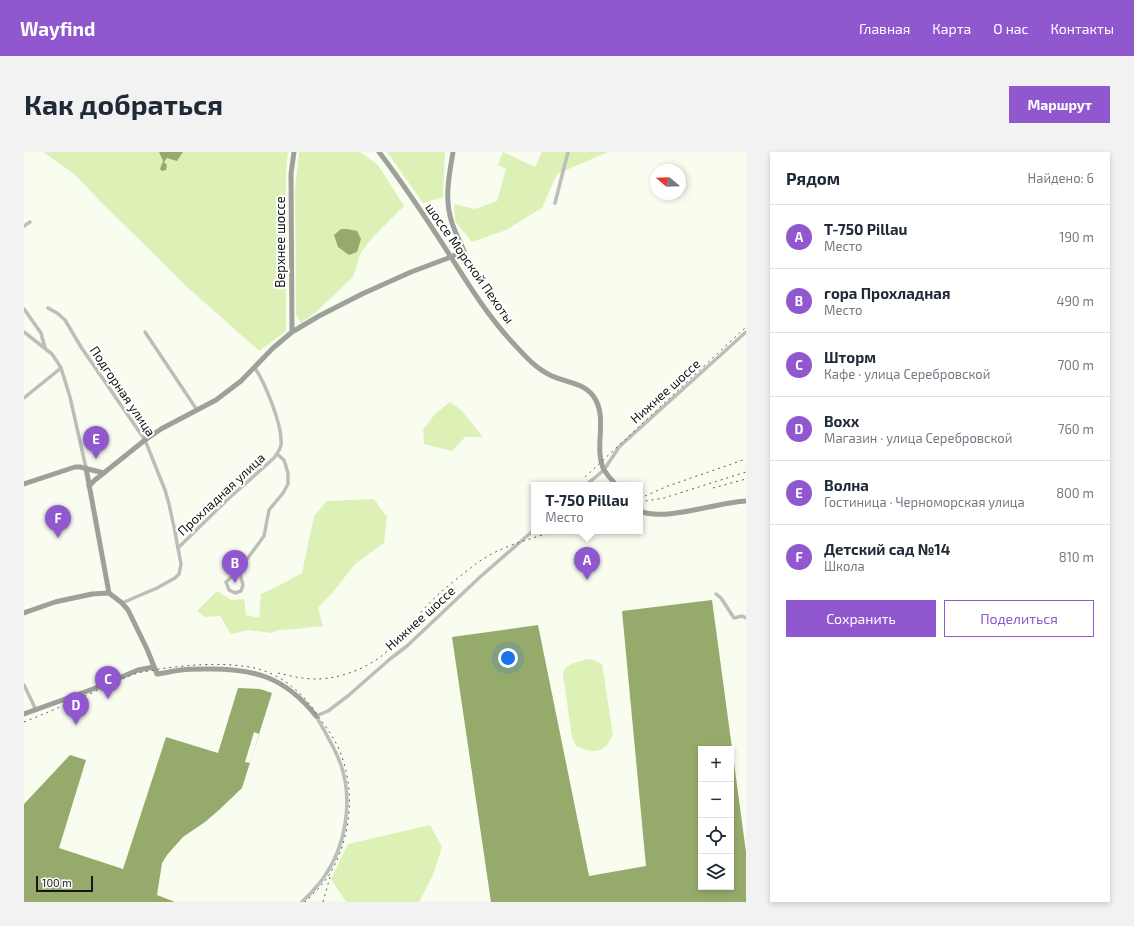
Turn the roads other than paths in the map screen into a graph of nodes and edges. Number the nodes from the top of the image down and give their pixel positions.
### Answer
1 (294, 152) edge
2 (379, 152) edge
3 (454, 152) edge
4 (568, 152) edge
5 (555, 203) dead end
6 (30, 222) dead end
7 (24, 226) edge
8 (451, 257) junction
9 (48, 308) dead end
10 (24, 309) edge
11 (145, 332) dead end
12 (292, 332) junction
13 (746, 332) edge
14 (24, 333) edge
15 (45, 349) junction
16 (61, 368) junction
17 (255, 368) junction
18 (24, 398) edge
19 (197, 410) junction
20 (144, 440) junction
21 (277, 454) junction
22 (86, 468) junction
23 (604, 470) junction
24 (104, 473) junction
25 (590, 482) edge
26 (614, 482) edge
27 (24, 484) edge
28 (89, 486) junction
29 (746, 501) edge
30 (643, 512) edge
31 (531, 533) edge
32 (178, 548) junction
33 (239, 570) junction
34 (109, 593) junction
35 (716, 594) dead end
36 (122, 603) junction
37 (24, 613) edge
38 (746, 618) edge
39 (154, 667) junction
40 (24, 684) edge
41 (36, 710) junction
42 (24, 714) edge
43 (316, 716) junction
44 (302, 902) edge

1 - 12 street, Верхнее шоссе
2 - 8 street, шоссе Морской Пехоты
3 - 8 street
4 - 5 street
6 - 7 street
8 - 12 street
8 - 23 street, шоссе Морской Пехоты
9 - 20 street, Подгорная улица
10 - 15 street
11 - 19 street
12 - 17 street
13 - 23 street, Нижнее шоссе
14 - 15 street
15 - 16 street
16 - 18 street
16 - 22 street
17 - 19 street
17 - 21 street
19 - 20 street
20 - 24 street
20 - 32 street, Подгорная улица
21 - 32 street, Прохладная улица
21 - 33 street
22 - 24 street
22 - 27 street
22 - 28 street
23 - 25 street, Нижнее шоссе
23 - 26 street
24 - 28 street
28 - 34 street
29 - 30 street
31 - 43 street, Нижнее шоссе
32 - 36 street, Подгорная улица
33 - 33 street
34 - 36 street
34 - 37 street
35 - 38 street
36 - 39 street
39 - 41 street
39 - 43 street
40 - 41 street
41 - 42 street
43 - 44 street

